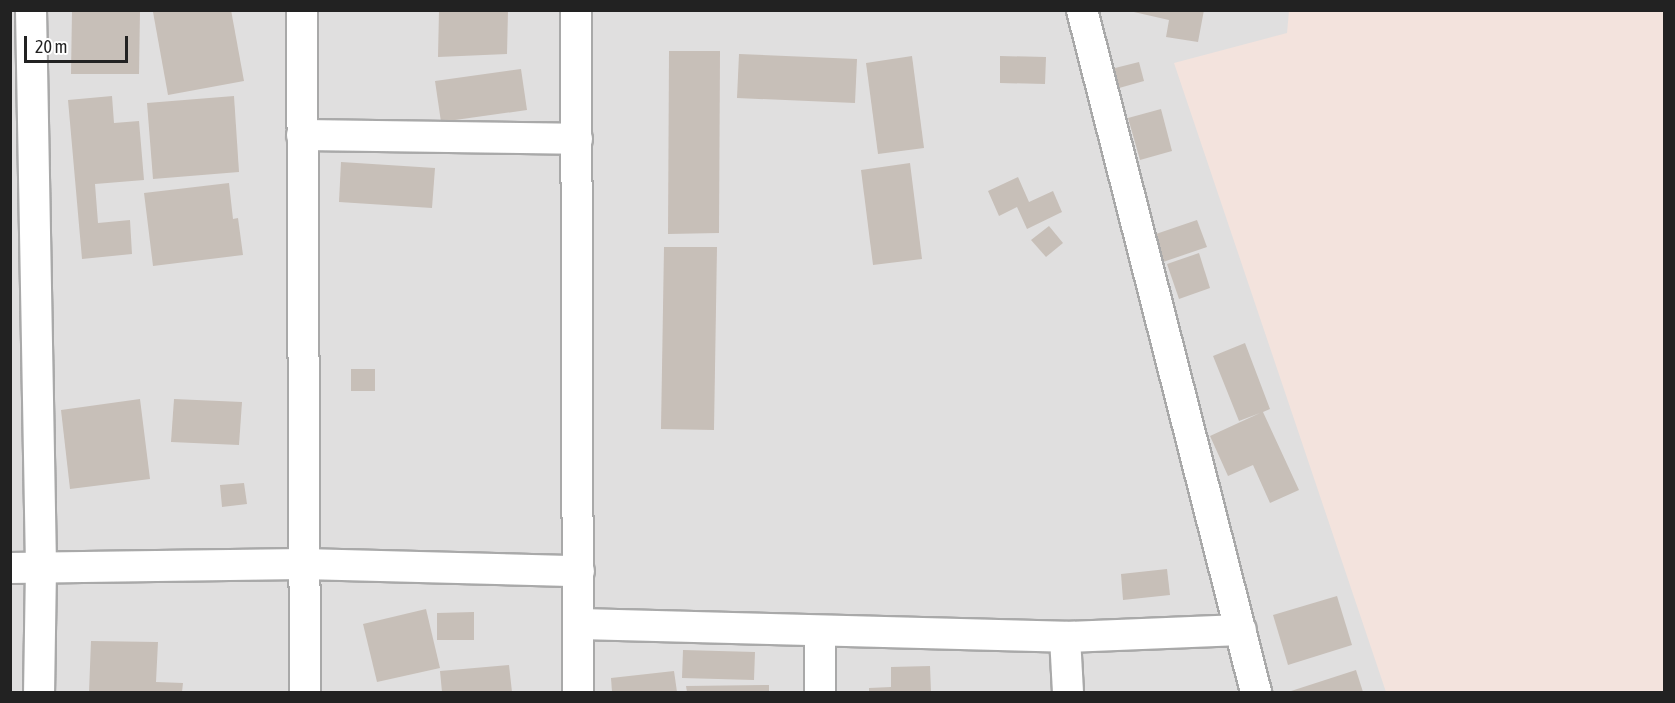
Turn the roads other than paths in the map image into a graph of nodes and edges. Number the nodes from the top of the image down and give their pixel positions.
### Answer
1 (32, 10) edge
2 (302, 10) edge
3 (576, 10) edge
4 (1082, 10) edge
5 (302, 135) junction
6 (577, 139) junction
7 (303, 564) junction
8 (10, 568) edge
9 (41, 568) junction
10 (579, 571) junction
11 (580, 624) junction
12 (1241, 630) junction
13 (820, 633) junction
14 (1065, 637) junction
15 (39, 693) edge
16 (305, 693) edge
17 (578, 693) edge
18 (820, 693) edge
19 (1068, 693) edge
20 (1256, 693) edge

1 - 9 street
2 - 5 street
3 - 6 street
4 - 12 street
5 - 6 street
5 - 7 street
6 - 10 street
7 - 9 street
7 - 10 street
7 - 16 street
8 - 9 street
9 - 15 street
10 - 11 street
11 - 13 street
11 - 17 street
12 - 14 street
12 - 20 street
13 - 14 street
13 - 18 street
14 - 19 street

